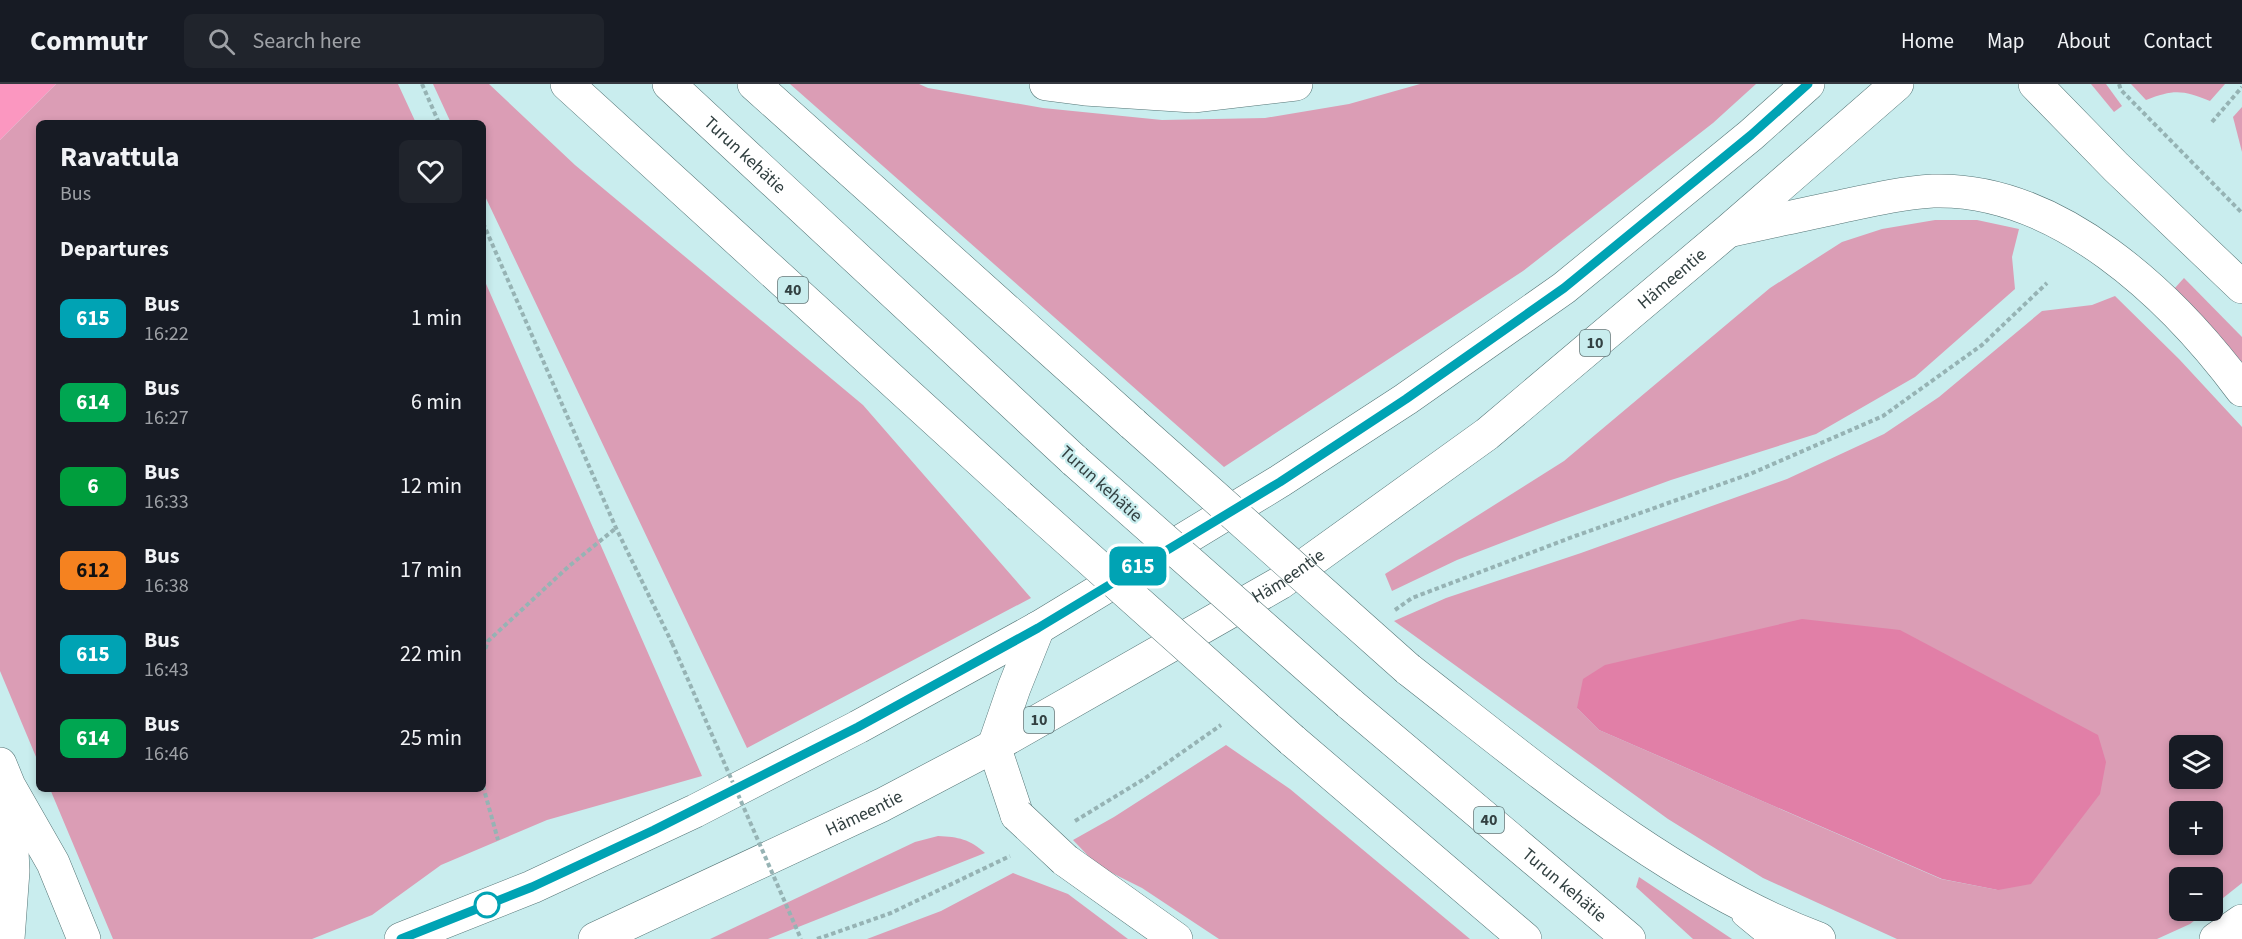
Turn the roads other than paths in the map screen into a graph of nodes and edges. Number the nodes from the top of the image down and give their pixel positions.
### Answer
1 (567, 84) edge
2 (669, 84) edge
3 (753, 84) edge
4 (1046, 84) edge
5 (1296, 84) edge
6 (1808, 84) edge
7 (1897, 84) edge
8 (2035, 84) edge
9 (1728, 231) junction
10 (2242, 287) edge
11 (2242, 390) edge
12 (1038, 628) junction
13 (994, 746) junction
14 (4, 775) edge
15 (1709, 889) junction
16 (2242, 921) edge
17 (8, 939) edge
18 (84, 939) edge
19 (401, 939) edge
20 (595, 939) edge
21 (1176, 939) edge
22 (1525, 939) edge
23 (1629, 939) edge
24 (1770, 939) edge
25 (1819, 939) edge
26 (2216, 939) edge

1 - 22 highway, 40, bridge
2 - 23 highway, Turun kehätie / 40, bridge
3 - 15 highway, bridge
4 - 5 highway
6 - 12 highway
7 - 9 highway, Hämeentie / 10
8 - 10 highway
9 - 11 highway
9 - 13 highway, Hämeentie / 10
12 - 13 highway
12 - 19 highway
13 - 20 highway, Hämeentie / 10
13 - 21 highway, bridge
14 - 17 highway
14 - 18 highway
15 - 24 lane
15 - 25 highway
16 - 26 highway

